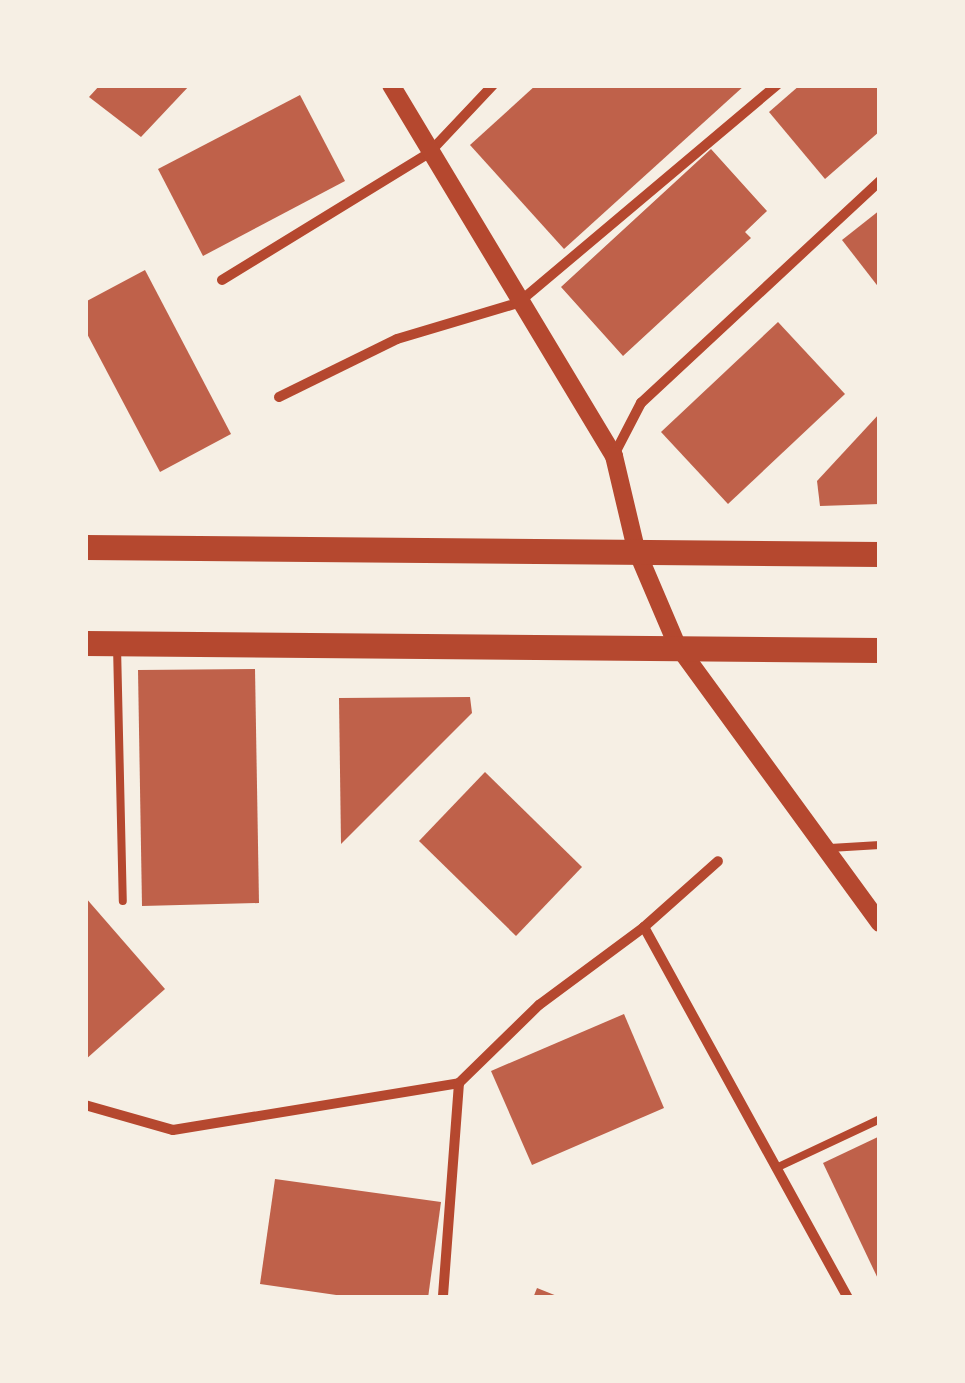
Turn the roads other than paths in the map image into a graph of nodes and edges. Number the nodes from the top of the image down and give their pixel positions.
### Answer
1 (392, 85) edge
2 (493, 85) edge
3 (776, 85) edge
4 (428, 154) junction
5 (880, 181) edge
6 (222, 280) dead end
7 (518, 304) junction
8 (278, 397) dead end
9 (614, 456) junction
10 (85, 547) edge
11 (636, 549) junction
12 (880, 554) edge
13 (85, 643) edge
14 (117, 643) junction
15 (677, 645) junction
16 (880, 650) edge
17 (880, 845) edge
18 (830, 848) junction
19 (718, 862) dead end
20 (123, 901) dead end
21 (880, 923) edge
22 (644, 927) junction
23 (460, 1084) junction
24 (85, 1105) edge
25 (880, 1119) edge
26 (776, 1168) junction
27 (444, 1298) edge
28 (848, 1298) edge

1 - 4 street
2 - 4 street
3 - 7 street
4 - 6 street
4 - 7 street
5 - 9 street
7 - 8 street
7 - 9 street
9 - 11 street
10 - 11 main road
11 - 12 main road
11 - 15 street
13 - 14 main road
14 - 15 main road
14 - 20 lane
15 - 16 main road
15 - 18 street
17 - 18 lane
18 - 21 street
19 - 22 street
22 - 23 street
22 - 26 street
23 - 24 street
23 - 27 street
25 - 26 lane
26 - 28 street

